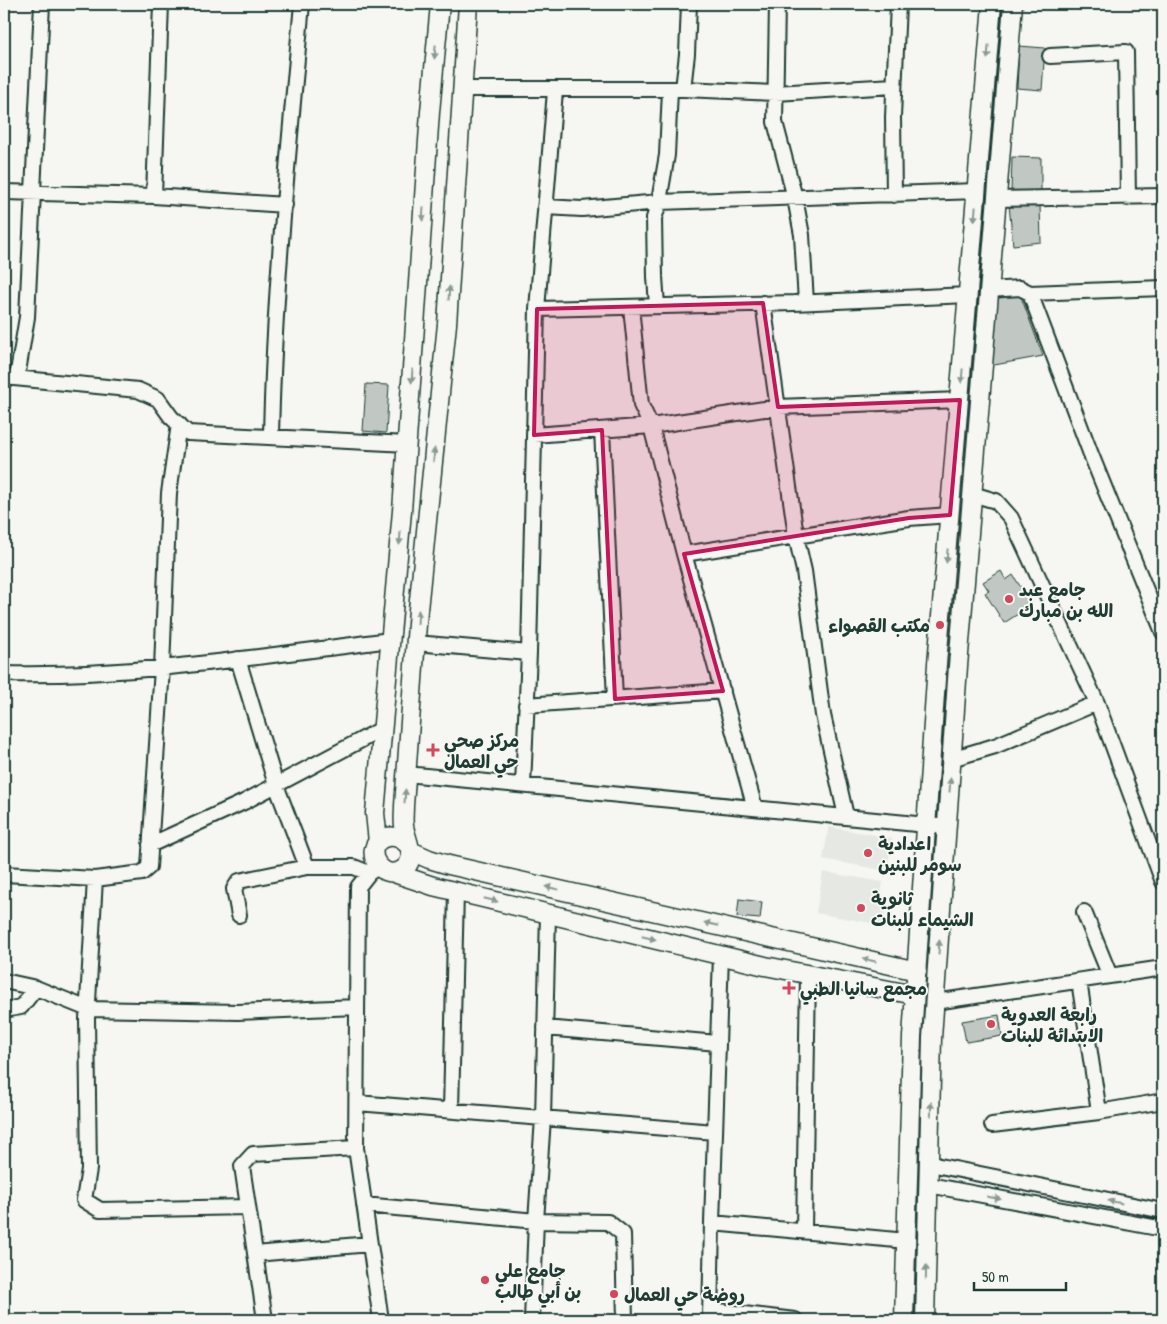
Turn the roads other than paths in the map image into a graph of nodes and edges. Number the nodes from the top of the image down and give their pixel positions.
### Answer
1 (42, 4) edge
2 (160, 4) edge
3 (302, 4) edge
4 (440, 4) edge
5 (468, 4) edge
6 (689, 4) edge
7 (778, 4) edge
8 (898, 4) edge
9 (992, 4) edge
10 (1013, 4) edge
11 (1050, 56) dead end
12 (894, 86) junction
13 (462, 89) junction
14 (555, 90) junction
15 (677, 90) junction
16 (775, 93) junction
17 (977, 191) junction
18 (4, 192) edge
19 (34, 192) junction
20 (894, 195) junction
21 (154, 196) junction
22 (1163, 196) edge
23 (795, 198) junction
24 (1128, 198) junction
25 (996, 199) junction
26 (659, 202) junction
27 (285, 205) junction
28 (545, 207) junction
29 (1163, 288) edge
30 (989, 290) junction
31 (1030, 293) junction
32 (968, 295) junction
33 (806, 302) junction
34 (763, 303) junction
35 (657, 306) junction
36 (631, 307) junction
37 (536, 309) junction
38 (10, 377) edge
39 (960, 400) junction
40 (778, 407) junction
41 (179, 424) junction
42 (651, 426) junction
43 (602, 430) junction
44 (534, 435) junction
45 (271, 436) junction
46 (408, 444) junction
47 (972, 494) junction
48 (949, 523) junction
49 (969, 535) junction
50 (796, 536) junction
51 (684, 554) junction
52 (1163, 632) edge
53 (391, 640) junction
54 (416, 643) junction
55 (529, 652) junction
56 (238, 659) junction
57 (162, 668) junction
58 (4, 674) edge
59 (722, 691) junction
60 (615, 699) junction
61 (1097, 703) junction
62 (526, 705) junction
63 (382, 729) junction
64 (952, 759) junction
65 (406, 774) junction
66 (276, 785) junction
67 (522, 785) junction
68 (755, 808) junction
69 (846, 816) junction
70 (927, 824) junction
71 (947, 827) junction
72 (378, 842) junction
73 (150, 845) junction
74 (410, 848) junction
75 (1161, 866) edge
76 (307, 867) junction
77 (380, 871) junction
78 (4, 874) edge
79 (95, 879) junction
80 (1163, 882) edge
81 (456, 892) junction
82 (1084, 912) dead end
83 (548, 914) junction
84 (239, 915) dead end
85 (721, 955) junction
86 (1163, 968) edge
87 (917, 971) junction
88 (808, 974) junction
89 (1110, 976) junction
90 (1078, 981) junction
91 (4, 982) edge
92 (36, 988) junction
93 (915, 995) junction
94 (935, 1002) junction
95 (357, 1007) junction
96 (88, 1009) junction
97 (4, 1010) edge
98 (545, 1028) junction
99 (718, 1043) junction
100 (1163, 1101) edge
101 (357, 1103) junction
102 (451, 1111) junction
103 (1099, 1112) junction
104 (543, 1118) junction
105 (992, 1125) dead end
106 (715, 1132) junction
107 (356, 1148) junction
108 (930, 1164) junction
109 (972, 1173) junction
110 (929, 1185) junction
111 (972, 1193) junction
112 (364, 1205) junction
113 (248, 1207) junction
114 (1163, 1211) edge
115 (536, 1221) junction
116 (712, 1223) junction
117 (1163, 1229) edge
118 (804, 1230) junction
119 (906, 1242) junction
120 (370, 1244) junction
121 (255, 1254) junction
122 (710, 1315) edge
123 (265, 1320) edge
124 (381, 1320) edge
125 (532, 1320) edge
126 (625, 1320) edge
127 (795, 1320) edge
128 (904, 1320) edge
129 (925, 1320) edge

1 - 19 street
2 - 21 street
3 - 27 street
4 -> 46 street
5 - 13 street
6 - 15 street
7 - 16 street
8 - 12 street
9 -> 17 street
10 - 25 street
11 - 24 street
12 - 16 street
12 - 20 street
13 - 14 street
54 -> 13 street
14 - 15 street
14 - 28 street
15 - 16 street
15 - 26 street
16 - 23 street
17 - 20 street
17 -> 32 street
18 - 19 street
19 - 21 street
19 - 38 street
20 - 23 street
21 - 27 street
22 - 24 street
23 - 26 street
23 - 33 street
24 - 25 street
25 - 30 street
26 - 28 street
26 - 35 street
27 - 45 street
28 - 37 street
29 - 31 street
30 - 31 street
30 - 47 street
31 - 52 street
32 - 33 street
32 -> 39 street
33 - 34 street
34 - 35 street
34 - 40 street
35 - 36 street
36 - 37 street
36 - 42 street
37 - 44 street
38 - 41 street
39 - 40 street
39 - 48 street
40 - 42 street
40 - 50 street
41 - 45 street
41 - 57 street
42 - 43 street
42 - 51 street
43 - 44 street
43 - 60 street
44 - 55 street
45 - 46 street
46 -> 53 street
47 - 49 street
47 - 61 street
48 - 49 street
48 - 50 street
48 -> 70 street
49 - 64 street
50 - 51 street
50 - 69 street
51 - 59 street
53 - 56 street
53 - 63 street
54 - 55 street
54 - 65 street
55 - 62 street
56 - 57 street
56 - 66 street
57 - 58 street
57 - 73 street
59 - 60 street
59 - 68 street
60 - 62 street
61 - 64 street
61 - 75 street
62 - 67 street
63 - 66 street
63 - 72 street
71 -> 64 street
65 - 67 street
74 -> 65 street
66 - 73 street
66 - 76 street
67 - 68 street
68 - 69 street
69 - 70 street
70 - 71 street
70 - 87 street
94 -> 71 street
72 - 74 street
72 - 77 street
73 - 79 street
74 - 77 street
87 -> 74 street
75 - 80 street
76 - 77 street
76 - 84 street
77 - 81 street
77 - 95 street
78 - 79 street
79 - 96 street
81 -> 83 street
81 - 102 street
82 - 89 street
83 -> 85 street
83 - 98 street
85 - 88 street
85 - 99 street
86 - 89 street
87 - 93 street
88 - 93 street
88 - 118 street
89 - 90 street
90 - 94 street
90 - 103 street
91 - 92 street
92 - 96 street
92 - 97 street
93 - 119 street
108 -> 94 street
95 - 96 street
95 - 101 street
96 - 113 street
98 - 99 street
98 - 104 street
99 - 106 street
100 - 103 street
101 - 102 street
101 - 107 street
102 - 104 street
103 - 105 street
104 - 106 street
104 - 115 street
106 - 116 street
107 - 112 street
107 - 113 street
108 - 109 street
108 - 110 street
109 - 111 street
114 -> 109 street
110 - 111 street
129 -> 110 street
111 -> 117 street
112 - 115 street
112 - 120 street
113 - 121 street
115 - 125 street
115 - 126 street
116 - 118 street
116 - 122 street
118 - 119 street
119 - 128 street
120 - 121 street
120 - 124 street
121 - 123 street
122 - 127 street

